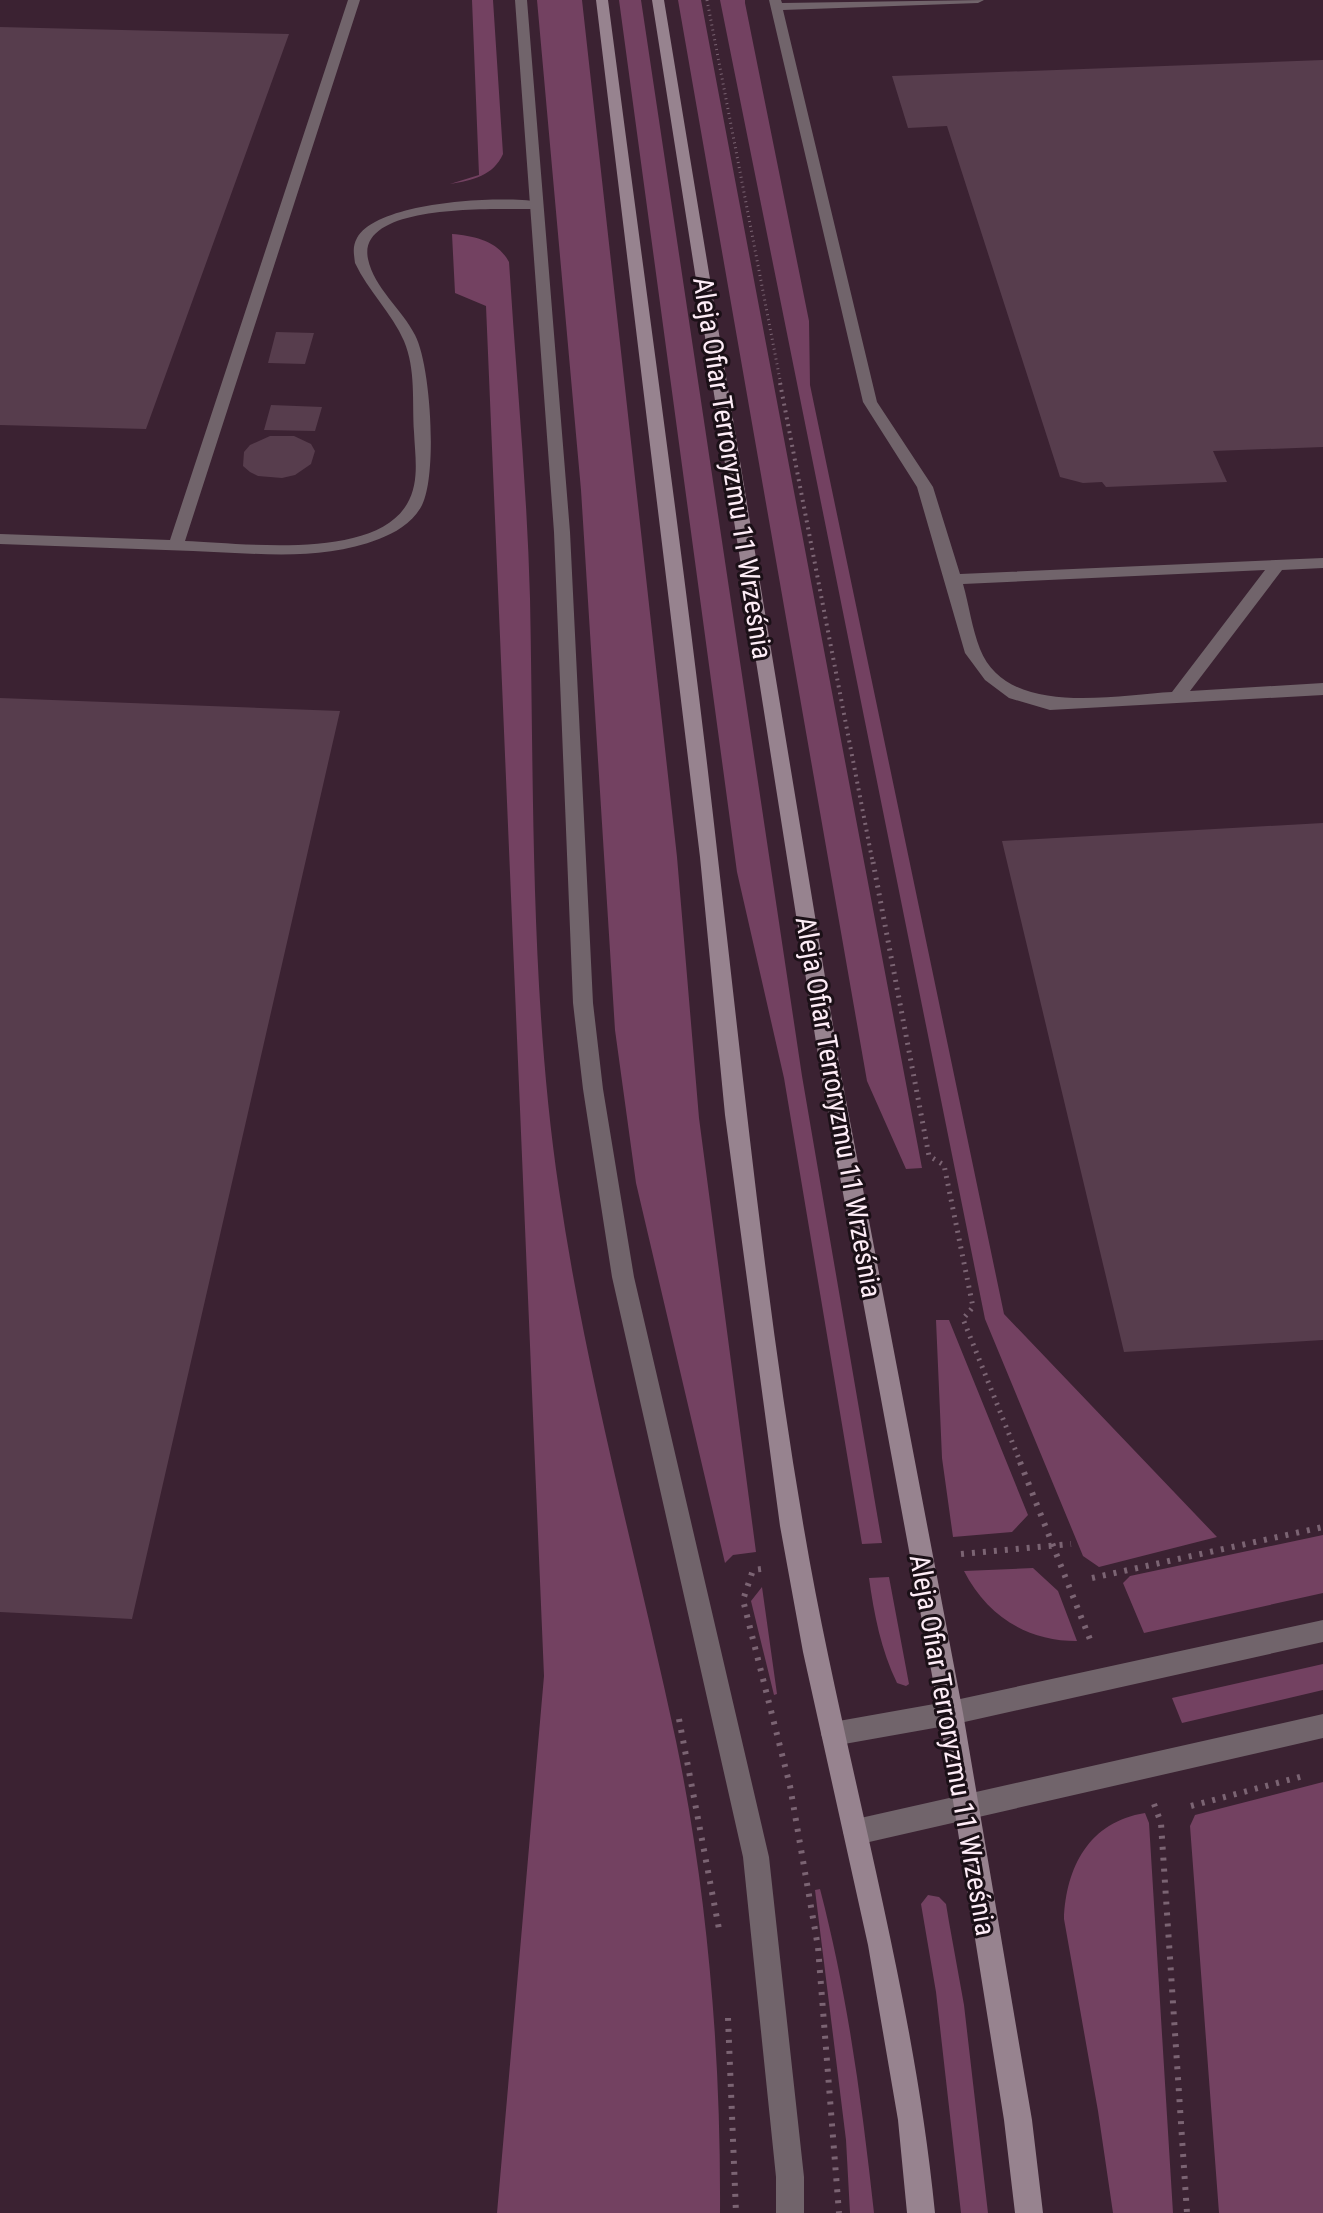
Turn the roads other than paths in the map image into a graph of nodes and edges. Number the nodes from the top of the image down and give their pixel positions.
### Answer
1 (354, 0) edge
2 (521, 0) edge
3 (602, 0) edge
4 (658, 0) edge
5 (978, 0) edge
6 (776, 3) edge
7 (536, 205) junction
8 (0, 539) edge
9 (176, 545) junction
10 (1323, 563) edge
11 (1277, 565) junction
12 (954, 579) junction
13 (1323, 689) edge
14 (1176, 698) junction
15 (1323, 1631) edge
16 (951, 1713) junction
17 (1323, 1726) edge
18 (833, 1734) junction
19 (967, 1808) junction
20 (856, 1832) junction
21 (790, 2213) edge
22 (921, 2213) edge
23 (1029, 2213) edge

1 - 9 street
2 - 7 street
3 - 18 street
4 - 16 street, Aleja Ofiar Terroryzmu 11 Września
5 - 6 street
6 - 12 street
7 - 9 street
7 - 21 street
8 - 9 street
10 - 11 street
11 - 12 street
11 - 14 street
12 - 14 street
13 - 14 street
15 - 16 street
16 - 18 street
16 - 19 street, Aleja Ofiar Terroryzmu 11 Września
17 - 19 street
18 - 20 street
19 - 20 street
19 - 23 street, Aleja Ofiar Terroryzmu 11 Września
20 - 22 street

